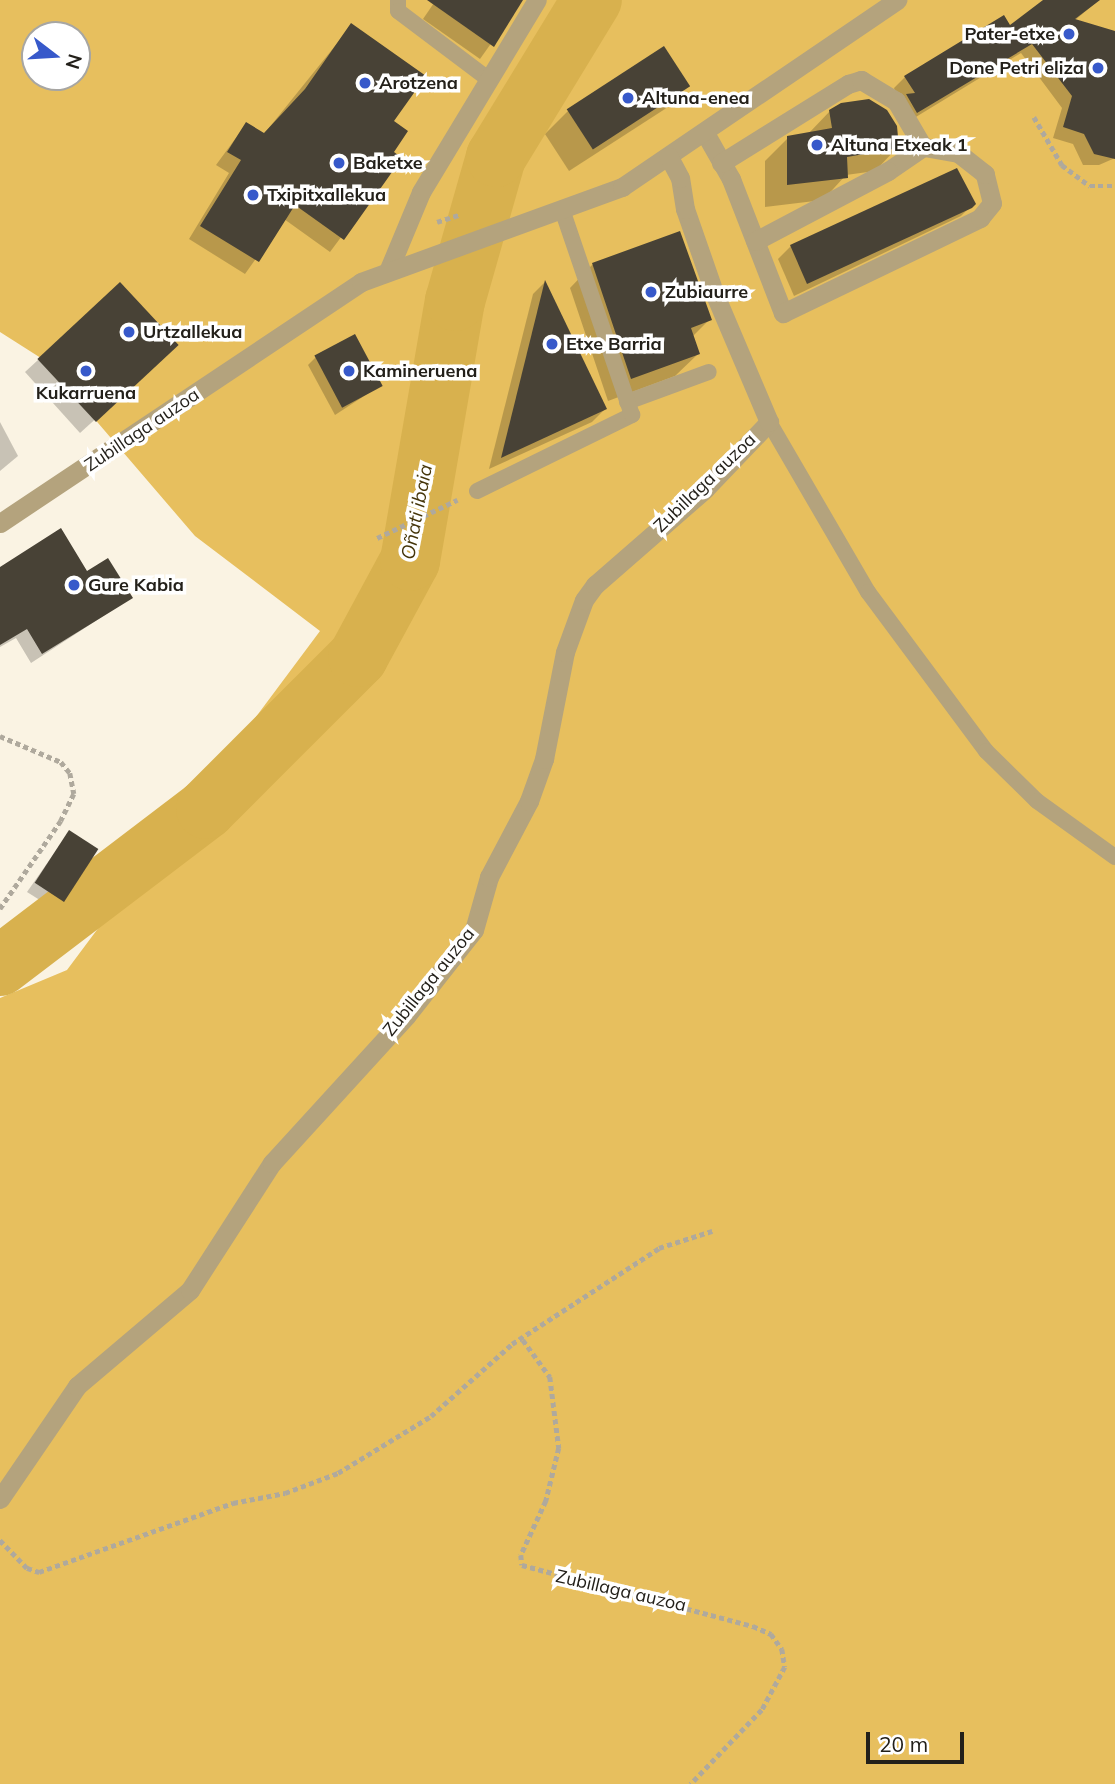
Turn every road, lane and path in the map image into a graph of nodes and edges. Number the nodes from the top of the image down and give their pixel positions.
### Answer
1 (398, 0) edge
2 (537, 0) edge
3 (897, 0) edge
4 (487, 78) junction
5 (1034, 117) dead end
6 (705, 133) junction
7 (923, 147) junction
8 (670, 157) junction
9 (721, 163) junction
10 (1115, 186) edge
11 (558, 211) junction
12 (755, 241) junction
13 (389, 269) junction
14 (709, 372) dead end
15 (627, 402) junction
16 (769, 422) junction
17 (477, 491) joint
18 (0, 523) edge
19 (377, 538) dead end
20 (0, 736) edge
21 (1115, 857) edge
22 (0, 909) edge
23 (712, 1231) dead end
24 (523, 1340) junction
25 (0, 1499) edge
26 (0, 1540) edge
27 (691, 1784) edge

1 - 4 lane
2 - 4 street
3 - 6 street, Zubillaga auzoa
4 - 13 street
5 - 10 path
6 - 8 street, Zubillaga auzoa
6 - 9 street
7 - 9 street
7 - 12 street
7 - 12 street
8 - 11 street, Zubillaga auzoa
8 - 16 street, Zubillaga auzoa
9 - 12 street
11 - 13 street, Zubillaga auzoa
11 - 15 lane
13 - 18 street, Zubillaga auzoa
14 - 15 lane
15 - 17 lane
16 - 21 lane, Zubillaga auzoa
16 - 25 street, Zubillaga auzoa
17 - 19 path
20 - 22 path
23 - 24 path
24 - 26 path
24 - 27 path, Zubillaga auzoa

